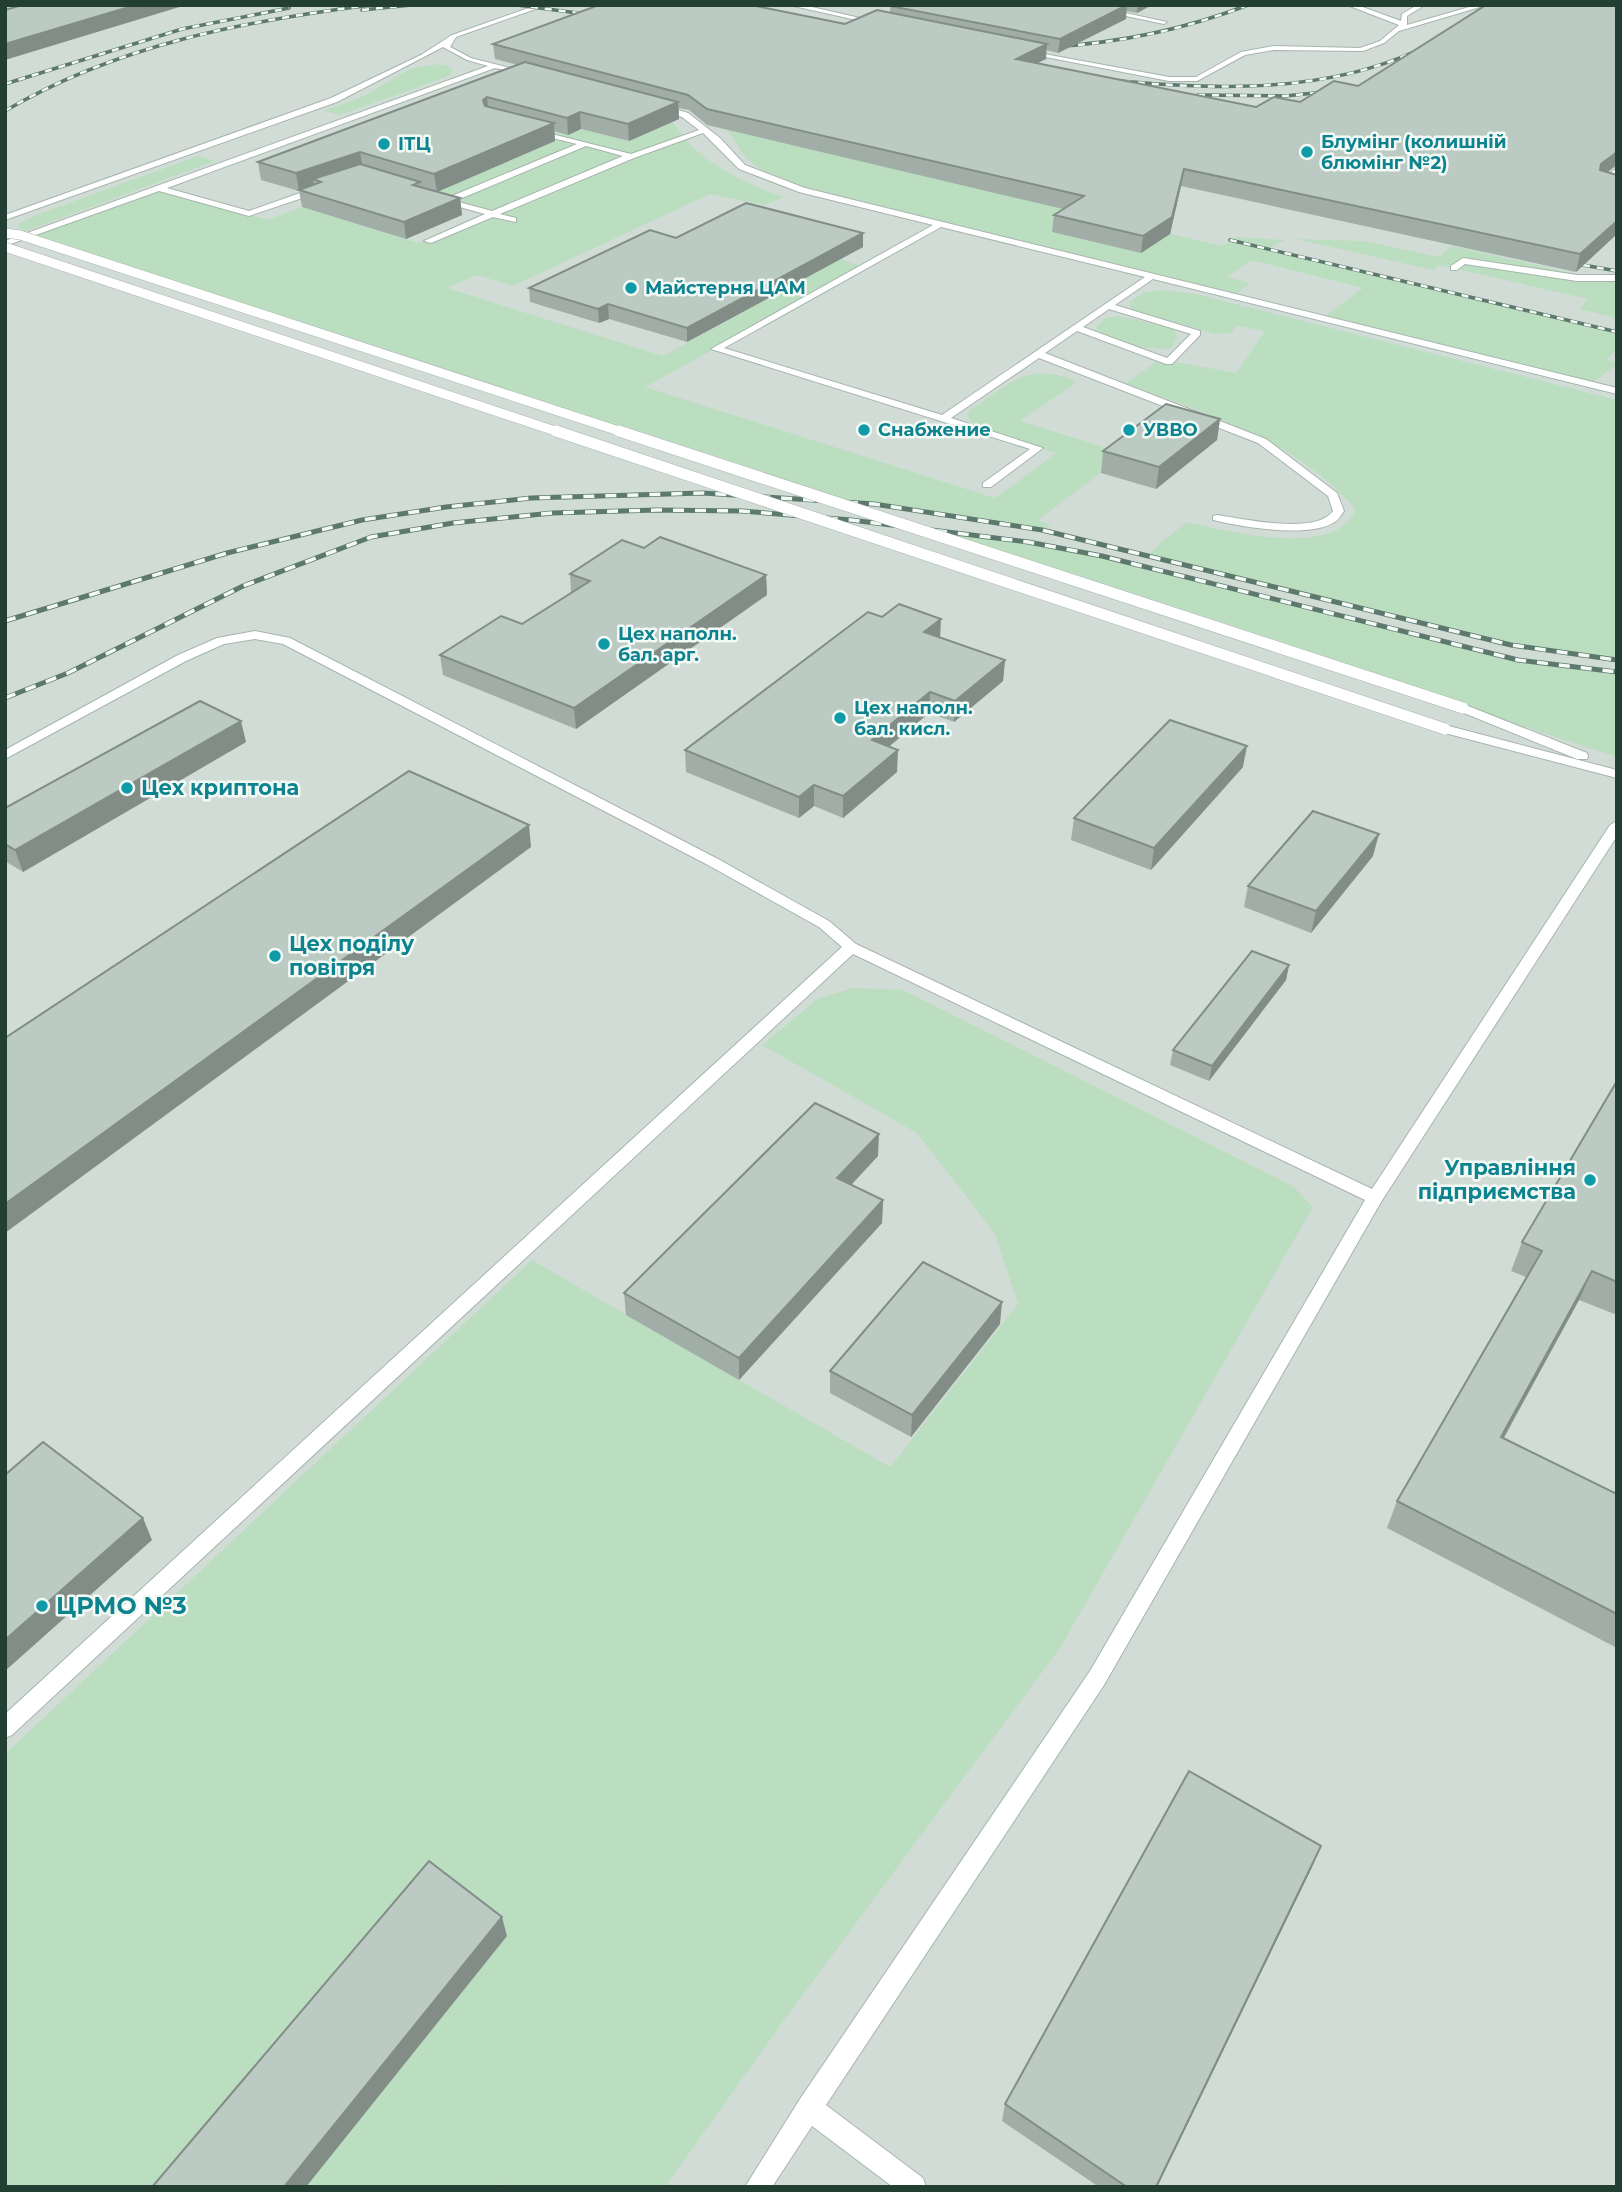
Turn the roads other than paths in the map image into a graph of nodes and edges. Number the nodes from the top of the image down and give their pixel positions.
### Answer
1 (544, 5) edge
2 (792, 5) edge
3 (1077, 5) edge
4 (1350, 5) edge
5 (1422, 5) edge
6 (1477, 7) edge
7 (1164, 22) dead end
8 (887, 24) edge
9 (1404, 24) junction
10 (1396, 30) junction
11 (448, 41) junction
12 (1013, 50) edge
13 (494, 66) junction
14 (544, 78) edge
15 (645, 103) edge
16 (325, 121) dead end
17 (336, 124) junction
18 (531, 130) edge
19 (705, 130) junction
20 (585, 144) junction
21 (253, 147) dead end
22 (263, 150) junction
23 (631, 156) junction
24 (1617, 172) edge
25 (324, 187) edge
26 (158, 188) junction
27 (1617, 189) edge
28 (435, 197) edge
29 (447, 201) junction
30 (490, 213) junction
31 (5, 218) edge
32 (513, 220) dead end
33 (940, 224) junction
34 (5, 233) edge
35 (428, 240) edge
36 (5, 246) edge
37 (1454, 268) dead end
38 (1152, 276) junction
39 (1617, 278) edge
40 (1293, 298) dead end
41 (1108, 306) junction
42 (1281, 308) junction
43 (1076, 328) junction
44 (1038, 354) junction
45 (1617, 391) edge
46 (944, 418) junction
47 (987, 485) dead end
48 (1217, 518) dead end
49 (5, 755) edge
50 (1617, 772) edge
51 (1617, 825) edge
52 (851, 947) junction
53 (1375, 1198) junction
54 (5, 1728) edge
55 (809, 2108) junction
56 (757, 2187) edge
57 (914, 2187) edge

1 - 11 lane
2 - 8 lane
3 - 7 lane
4 - 9 lane
5 - 9 lane
6 - 10 lane
9 - 10 lane
10 - 12 lane
11 - 13 lane
11 - 31 lane
13 - 14 lane
13 - 17 lane
15 - 19 lane
16 - 17 lane
17 - 22 lane
18 - 20 lane
19 - 23 lane
19 - 33 lane
20 - 23 lane
20 - 29 lane
21 - 22 lane
22 - 26 lane
23 - 30 lane
24 - 27 lane
25 - 26 lane
26 - 36 lane
28 - 29 lane
29 - 30 lane
30 - 32 lane
30 - 35 lane
33 - 38 lane
33 - 46 lane
34 - 50 lane, bridge
36 - 50 lane, bridge
37 - 39 lane
38 - 41 lane
38 - 42 lane
40 - 42 lane
41 - 43 lane
41 - 43 lane
42 - 45 lane
43 - 44 lane
44 - 46 lane
44 - 48 lane
46 - 47 lane
49 - 52 lane
51 - 53 lane
52 - 53 lane
52 - 54 lane
53 - 55 lane
55 - 56 lane
55 - 57 lane

